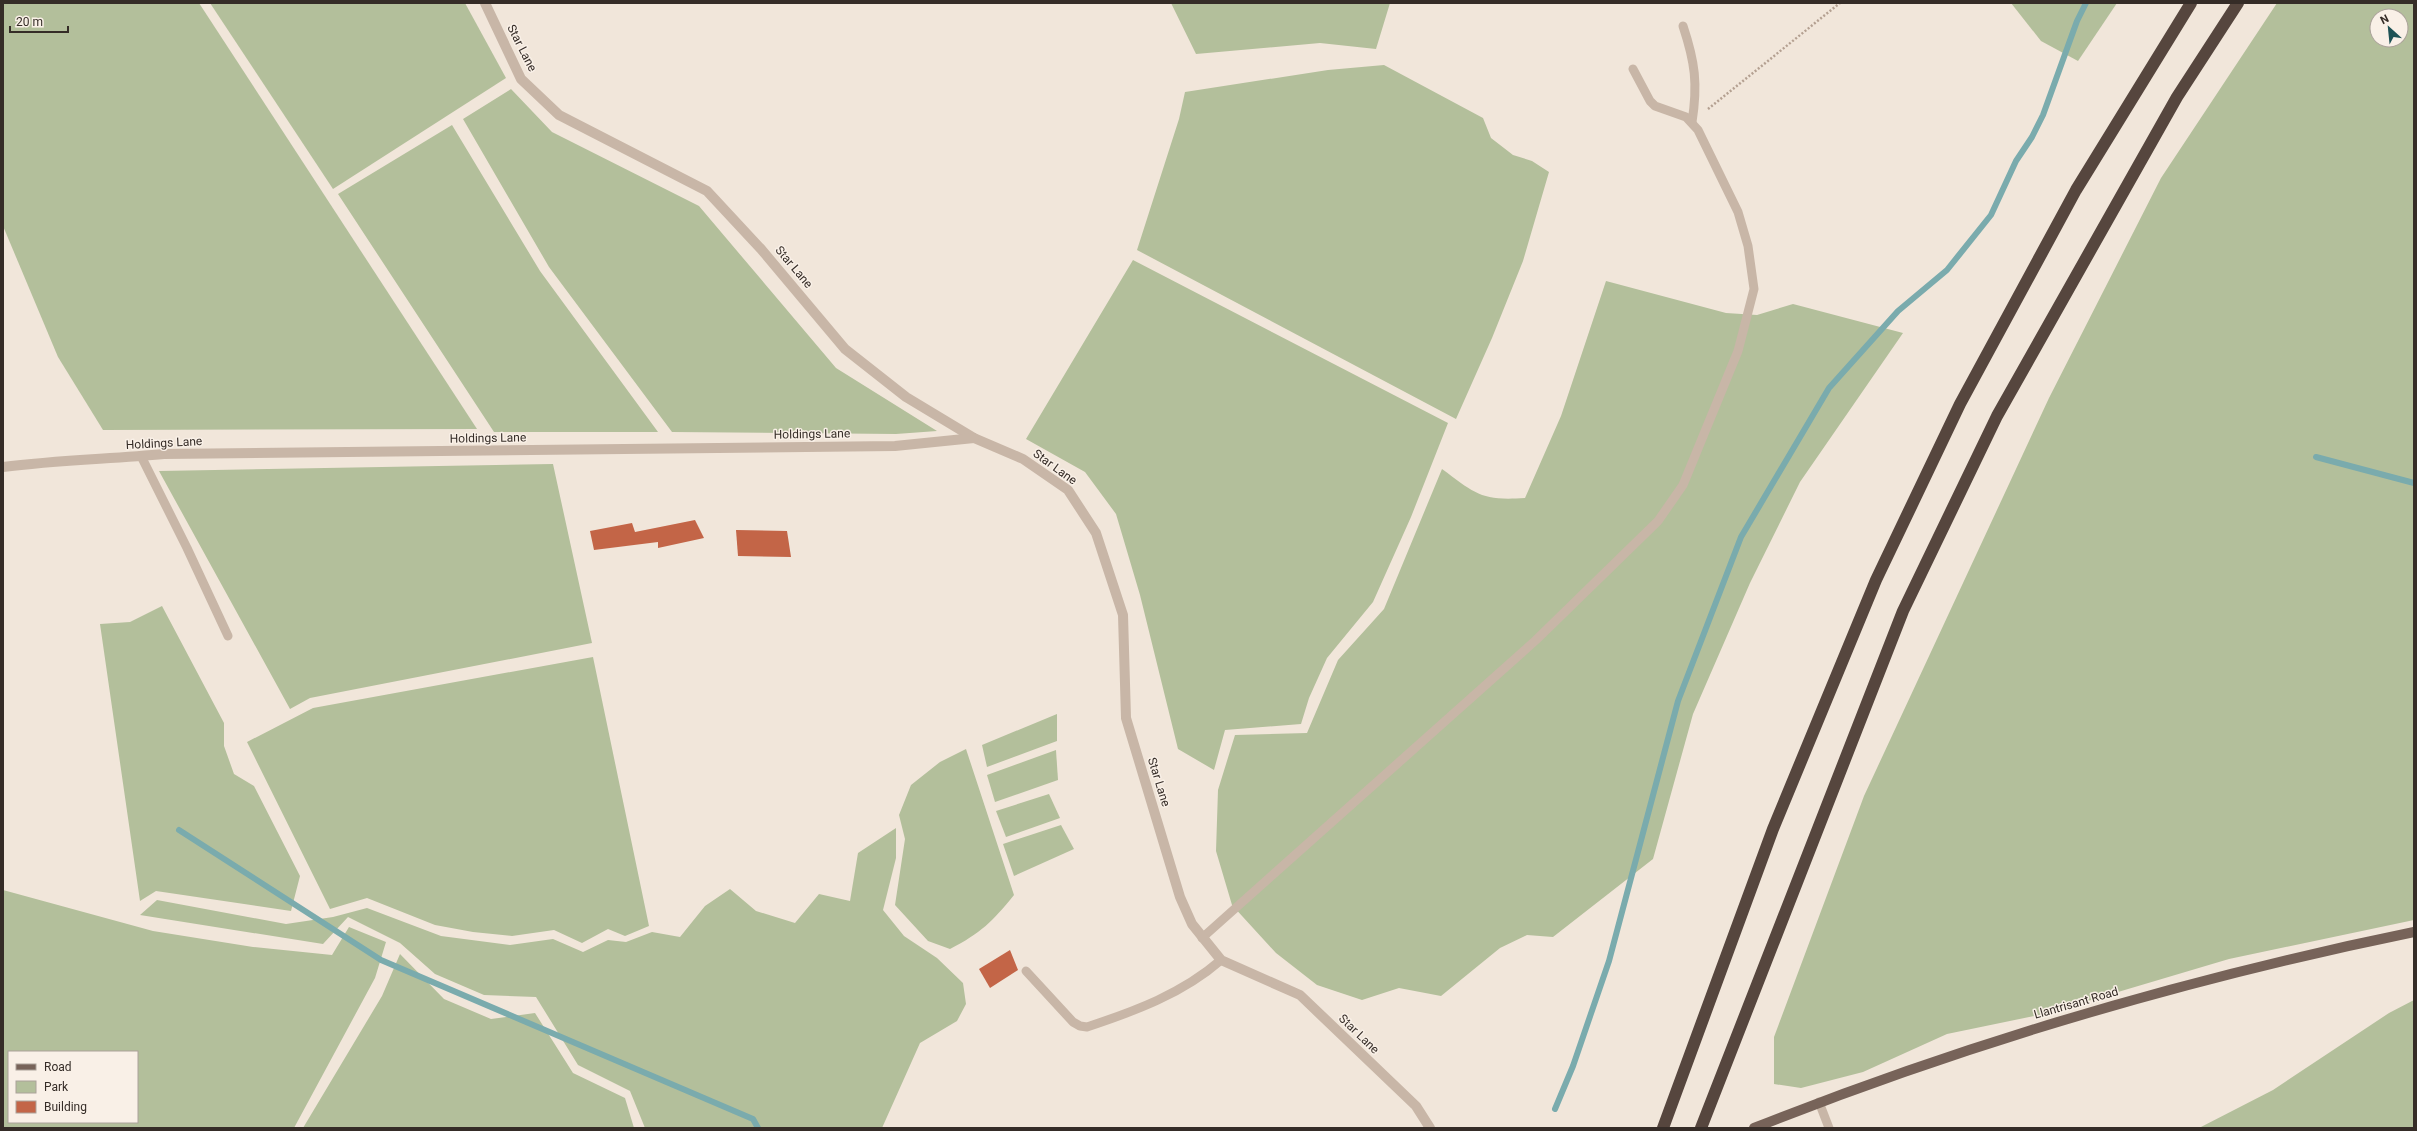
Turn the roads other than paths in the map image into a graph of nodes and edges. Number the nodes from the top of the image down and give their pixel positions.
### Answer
1 (485, 3) edge
2 (2191, 3) edge
3 (2238, 3) edge
4 (1684, 26) dead end
5 (1633, 69) dead end
6 (1692, 122) junction
7 (974, 438) junction
8 (141, 456) junction
9 (3, 467) edge
10 (228, 636) dead end
11 (2414, 932) edge
12 (1202, 938) junction
13 (1221, 960) junction
14 (1026, 971) dead end
15 (1819, 1102) junction
16 (1430, 1128) edge
17 (1663, 1128) edge
18 (1701, 1128) edge
19 (1754, 1128) edge
20 (1829, 1128) edge

1 - 7 street, Star Lane
2 - 17 highway
3 - 18 highway
4 - 6 lane
5 - 6 lane
6 - 12 lane
7 - 8 street, Holdings Lane
7 - 12 street, Star Lane
8 - 9 street, Holdings Lane
8 - 10 lane
11 - 15 main road, Llantrisant Road
12 - 13 street, Star Lane
13 - 14 lane
13 - 16 street, Star Lane
15 - 19 main road, Llantrisant Road
15 - 20 lane

